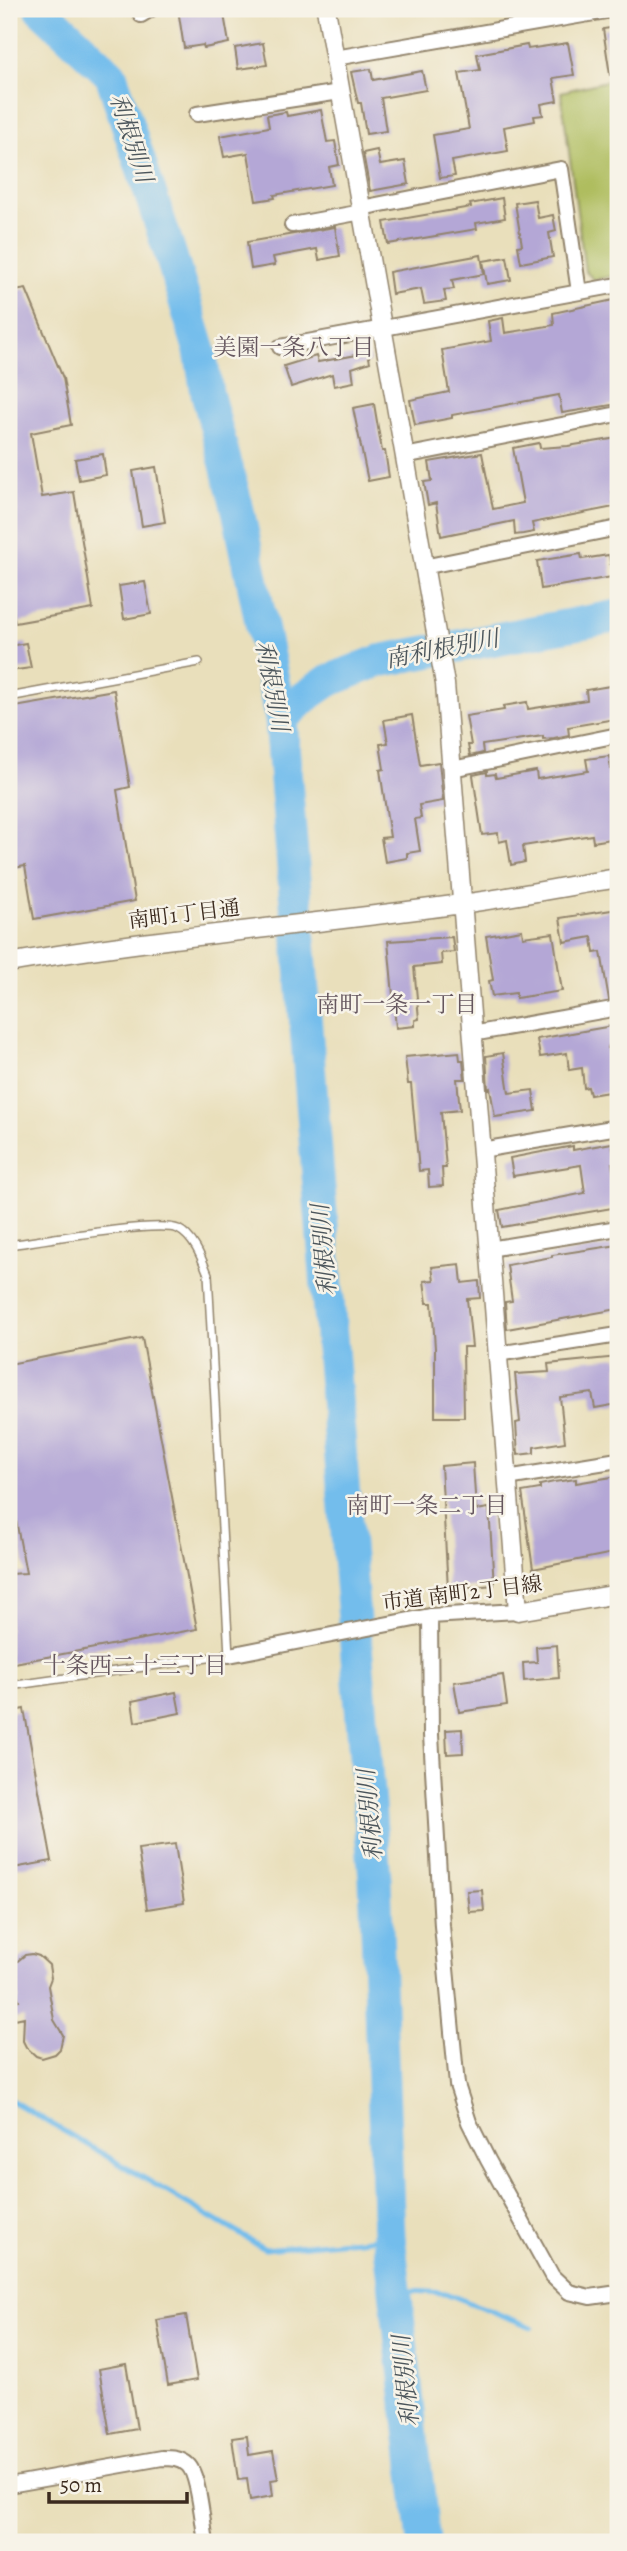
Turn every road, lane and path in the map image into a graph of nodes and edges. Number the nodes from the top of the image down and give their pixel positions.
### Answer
1 (326, 9) edge
2 (618, 9) edge
3 (335, 58) junction
4 (340, 92) junction
5 (197, 114) dead end
6 (361, 210) junction
7 (292, 225) dead end
8 (618, 285) edge
9 (579, 292) junction
10 (382, 330) junction
11 (281, 347) dead end
12 (618, 414) edge
13 (404, 456) junction
14 (618, 528) edge
15 (423, 567) junction
16 (199, 662) dead end
17 (9, 697) edge
18 (618, 735) edge
19 (452, 769) junction
20 (618, 878) edge
21 (462, 904) junction
22 (9, 963) edge
23 (618, 1009) edge
24 (472, 1034) junction
25 (618, 1127) edge
26 (481, 1150) junction
27 (618, 1228) edge
28 (9, 1245) edge
29 (489, 1249) junction
30 (618, 1335) edge
31 (497, 1354) junction
32 (618, 1460) edge
33 (507, 1478) junction
34 (618, 1594) edge
35 (518, 1611) junction
36 (424, 1617) junction
37 (229, 1655) junction
38 (9, 1686) edge
39 (618, 2293) edge
40 (9, 2485) edge
41 (205, 2542) edge

1 - 3 street
2 - 3 street
3 - 4 street
4 - 5 street
4 - 6 street
6 - 7 street
6 - 9 street
6 - 10 street
8 - 9 street
9 - 10 street
10 - 11 street
10 - 13 street
12 - 13 street
13 - 15 street
14 - 15 street
15 - 19 street
16 - 17 lane
18 - 19 street
19 - 21 street
20 - 21 street, 南町1丁目通
21 - 22 street, 南町1丁目通
21 - 24 street
23 - 24 street
24 - 26 street
25 - 26 street
26 - 29 street
27 - 29 street
28 - 37 lane
29 - 31 street
30 - 31 street
31 - 33 street
32 - 33 street
33 - 35 street
34 - 35 street, 市道 南町2丁目線
35 - 36 street, 市道 南町2丁目線
36 - 37 street, 市道 南町2丁目線
36 - 39 street
37 - 38 lane
40 - 41 street

